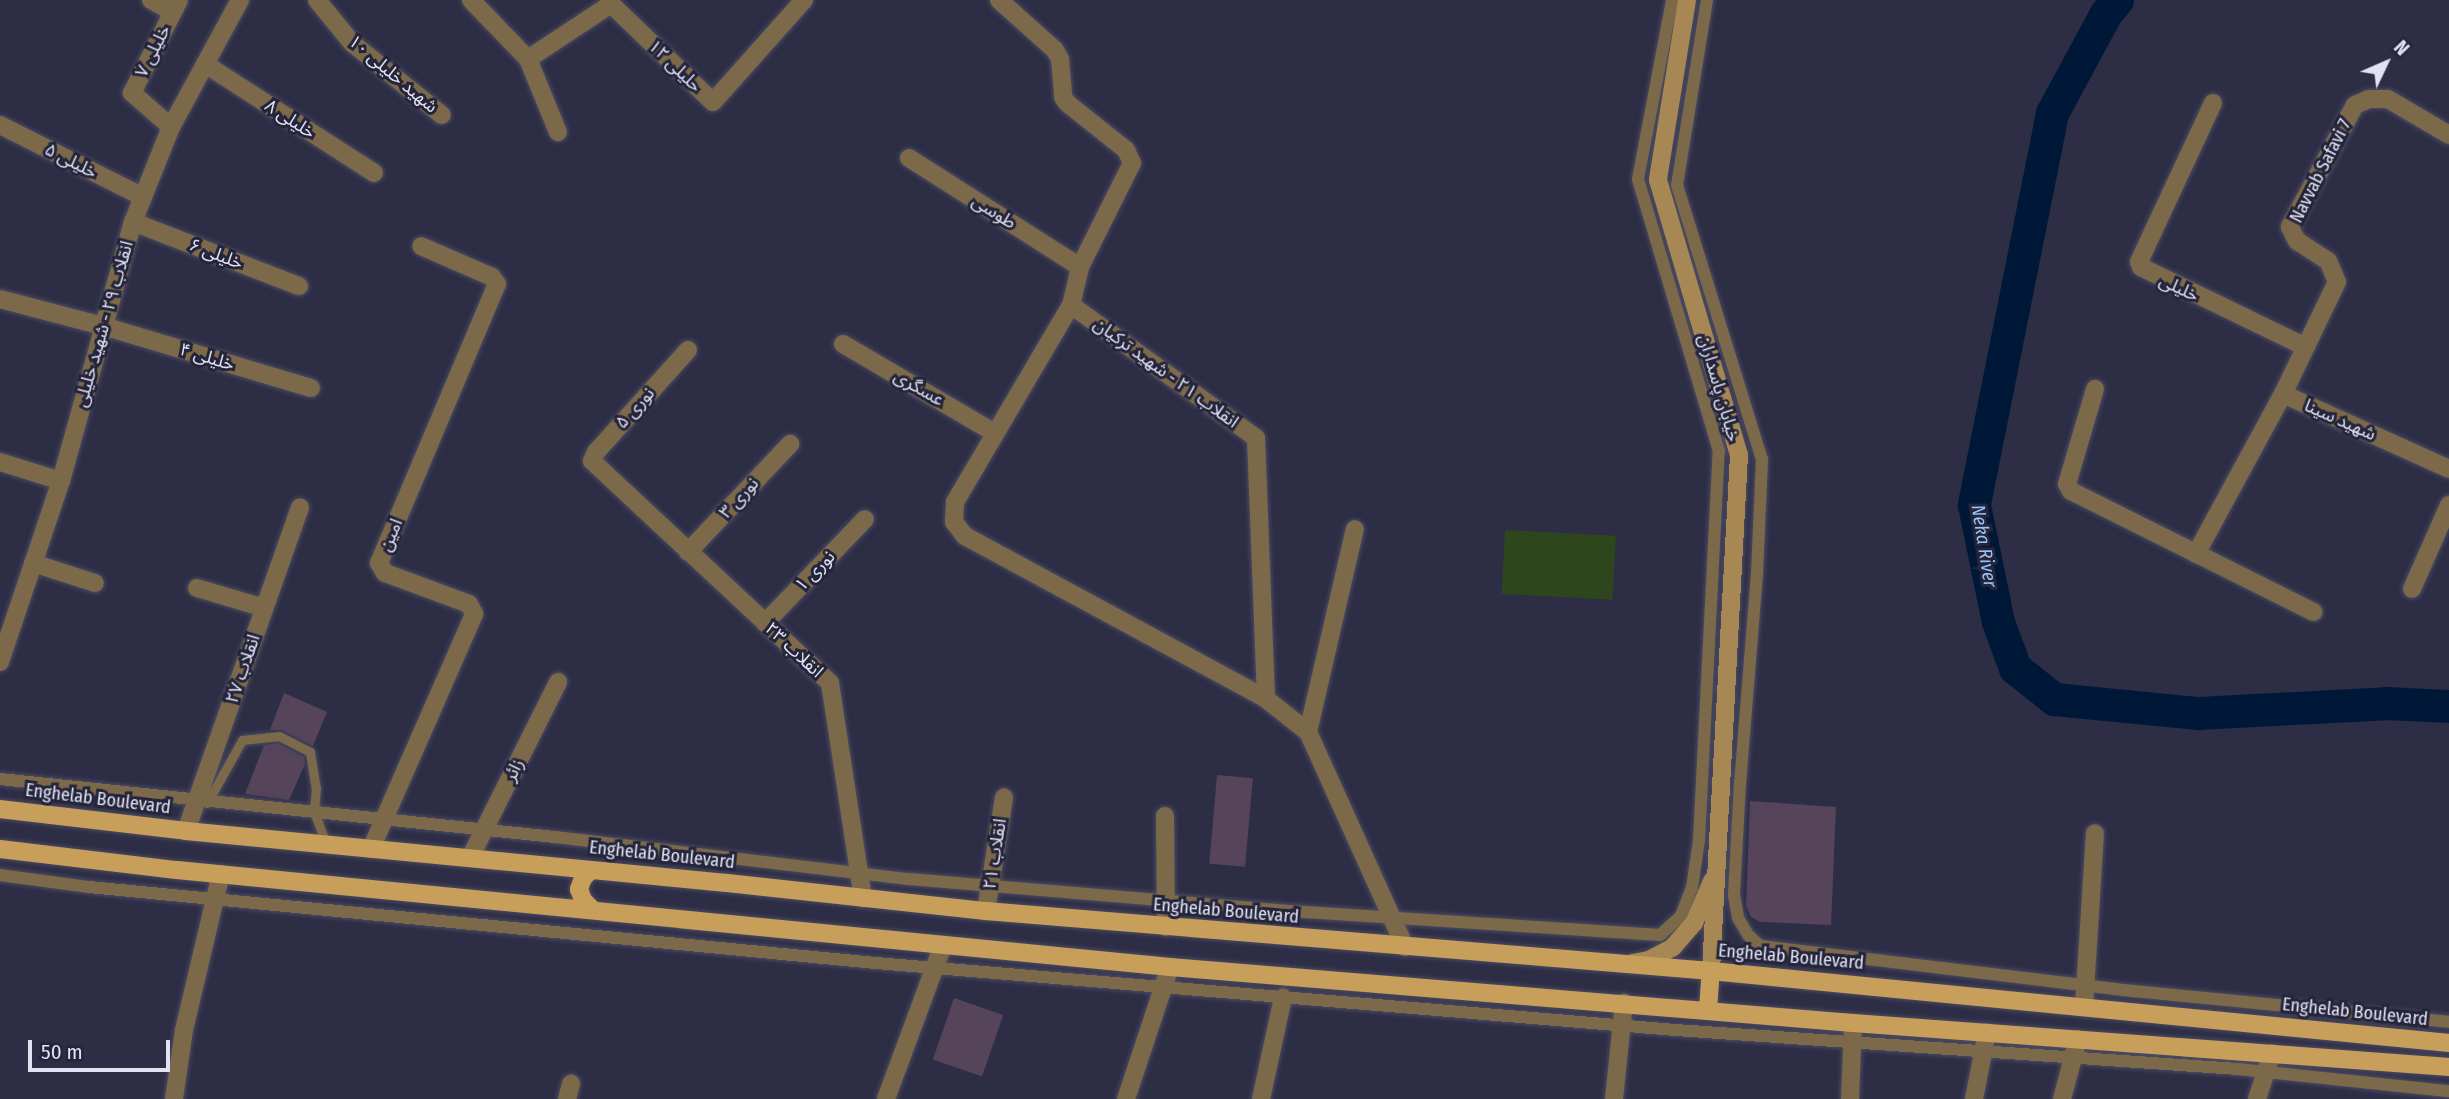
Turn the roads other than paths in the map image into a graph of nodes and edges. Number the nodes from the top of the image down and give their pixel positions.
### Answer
1 (151, 0) edge
2 (240, 0) edge
3 (317, 0) edge
4 (471, 0) edge
5 (804, 0) edge
6 (999, 0) edge
7 (1672, 0) edge
8 (1688, 0) edge
9 (1707, 0) edge
10 (176, 6) edge
11 (528, 58) junction
12 (205, 64) junction
13 (2213, 103) dead end
14 (442, 115) dead end
15 (0, 125) edge
16 (171, 127) junction
17 (558, 132) dead end
18 (2449, 135) edge
19 (909, 158) dead end
20 (374, 173) dead end
21 (143, 197) junction
22 (133, 222) junction
23 (421, 246) dead end
24 (1080, 267) junction
25 (299, 286) dead end
26 (0, 299) edge
27 (1070, 305) junction
28 (103, 326) junction
29 (843, 344) dead end
30 (2306, 347) junction
31 (688, 350) dead end
32 (311, 388) dead end
33 (2095, 389) dead end
34 (2283, 394) junction
35 (995, 433) junction
36 (790, 444) dead end
37 (0, 462) edge
38 (599, 468) joint
39 (2449, 468) edge
40 (61, 481) junction
41 (2449, 505) edge
42 (300, 508) dead end
43 (865, 519) dead end
44 (1355, 529) dead end
45 (688, 552) junction
46 (2196, 555) junction
47 (33, 563) junction
48 (95, 583) dead end
49 (197, 588) dead end
50 (2412, 589) dead end
51 (264, 608) junction
52 (2314, 612) dead end
53 (765, 623) junction
54 (0, 662) edge
55 (558, 682) dead end
56 (1266, 699) junction
57 (1308, 732) junction
58 (0, 779) edge
59 (1004, 797) dead end
60 (203, 800) junction
61 (0, 809) edge
62 (314, 812) junction
63 (1165, 816) dead end
64 (384, 819) junction
65 (484, 830) junction
66 (186, 831) junction
67 (2095, 833) dead end
68 (326, 844) junction
69 (0, 849) edge
70 (371, 849) junction
71 (470, 858) junction
72 (1717, 868) junction
73 (591, 870) junction
74 (859, 873) junction
75 (221, 874) junction
76 (0, 875) edge
77 (990, 886) junction
78 (863, 898) junction
79 (215, 900) junction
80 (1166, 901) junction
81 (591, 908) junction
82 (986, 911) junction
83 (1393, 918) junction
84 (1166, 927) junction
85 (943, 945) junction
86 (1405, 947) junction
87 (1626, 964) junction
88 (1170, 967) junction
89 (935, 968) junction
90 (1711, 971) junction
91 (2085, 985) junction
92 (1163, 987) junction
93 (1283, 997) junction
94 (1624, 1003) junction
95 (2084, 1007) junction
96 (1708, 1010) junction
97 (2449, 1022) edge
98 (1853, 1023) junction
99 (1622, 1024) junction
100 (1987, 1032) junction
101 (2078, 1039) junction
102 (1852, 1042) junction
103 (2449, 1043) edge
104 (1983, 1052) junction
105 (2272, 1054) junction
106 (2073, 1059) junction
107 (2449, 1066) edge
108 (2266, 1072) junction
109 (2449, 1091) edge
110 (174, 1099) edge
111 (886, 1099) edge
112 (1126, 1099) edge
113 (1261, 1099) edge
114 (1614, 1099) edge
115 (1850, 1099) edge
116 (1974, 1099) edge
117 (2062, 1099) edge
118 (2257, 1099) edge

1 - 10 street
2 - 12 street, انقلاب ۲۹ - شهید خلیلی
3 - 14 street, شهید خلیلی ۱۰
4 - 11 street
5 - 11 street, حلیلی ۱۲
6 - 24 street
7 - 83 street
8 - 72 main road, خیابان پاسداران
9 - 91 street
10 - 16 street, خلیلی ۷
11 - 17 street
12 - 16 street, انقلاب ۲۹ - شهید خلیلی
12 - 20 street, خلیلی ۸
13 - 30 street, خلیلی
15 - 21 street, خلیلی ۵
16 - 21 street, انقلاب ۲۹ - شهید خلیلی
18 - 30 street, Navvab Safavi 7
19 - 24 street, طوسی
21 - 22 street, انقلاب ۲۹ - شهید خلیلی
22 - 25 street, خلیلی ۶
22 - 28 street, انقلاب ۲۹ - شهید خلیلی
23 - 64 street, امین
24 - 27 street
26 - 28 street, خلیلی ۴
27 - 35 street
27 - 56 street, انقلاب ۲۱ - شهید ترکیان
28 - 32 street, خلیلی ۴
28 - 40 street, انقلاب ۲۹ - شهید خلیلی
29 - 35 street, عسگری
30 - 34 street, Navvab Safavi 7
31 - 38 street, نوری ۵
33 - 46 street
34 - 39 street, شهید سینا
34 - 46 street, شهید سینا
35 - 56 street
36 - 45 street, نوری ۳
37 - 40 street
38 - 45 street, انقلاب ۲۳
40 - 47 street, انقلاب ۲۹ - شهید خلیلی
41 - 50 street
42 - 51 street, انقلاب ۲۷
43 - 53 street, نوری ۱
44 - 57 street
45 - 53 street, انقلاب ۲۳
46 - 52 street
47 - 48 street
47 - 54 street, انقلاب ۲۹ - شهید خلیلی
49 - 51 street
51 - 60 street, انقلاب ۲۷
53 - 74 street, انقلاب ۲۳
55 - 65 street, زائر
56 - 57 street
57 - 83 street
58 - 60 street
59 - 77 street, انقلاب ۲۱
60 - 62 street
60 - 62 lane
60 - 66 street, انقلاب ۲۷
61 - 66 main road, Enghelab Boulevard
62 - 64 street
62 - 68 lane
63 - 80 street
64 - 65 street
64 - 70 street, امین
65 - 71 street, زائر
65 - 74 street
66 - 68 main road, Enghelab Boulevard
67 - 91 street
68 - 70 main road, Enghelab Boulevard
69 - 75 main road
70 - 71 main road, Enghelab Boulevard
71 - 73 main road, Enghelab Boulevard
72 - 87 main road
72 - 90 main road, خیابان پاسداران
73 - 78 main road, Enghelab Boulevard
73 - 81 main road
74 - 77 street
74 - 78 street, انقلاب ۲۳
75 - 79 street
75 - 81 main road
76 - 79 street
77 - 80 street
77 - 82 street, انقلاب ۲۱
78 - 82 main road, Enghelab Boulevard
79 - 89 street
79 - 110 street
80 - 83 street
80 - 84 street
81 - 85 main road
82 - 84 main road, Enghelab Boulevard
83 - 86 street
84 - 86 main road, Enghelab Boulevard
85 - 88 main road
85 - 89 street
86 - 87 main road, Enghelab Boulevard
87 - 90 main road, Enghelab Boulevard
88 - 92 street
88 - 94 main road
89 - 92 street
89 - 111 street
90 - 95 main road, Enghelab Boulevard
90 - 96 main road
91 - 95 street
91 - 97 street
92 - 93 street
92 - 112 street
93 - 99 street
93 - 113 street
94 - 96 main road
94 - 99 street
95 - 103 main road, Enghelab Boulevard
96 - 98 main road
98 - 100 main road
98 - 102 street
99 - 102 street
99 - 114 street
100 - 101 main road
100 - 104 street
101 - 105 main road
101 - 106 street
102 - 104 street
102 - 115 street
104 - 106 street
104 - 116 street
105 - 107 main road
105 - 108 street
106 - 108 street
106 - 117 street
108 - 109 street
108 - 118 street

